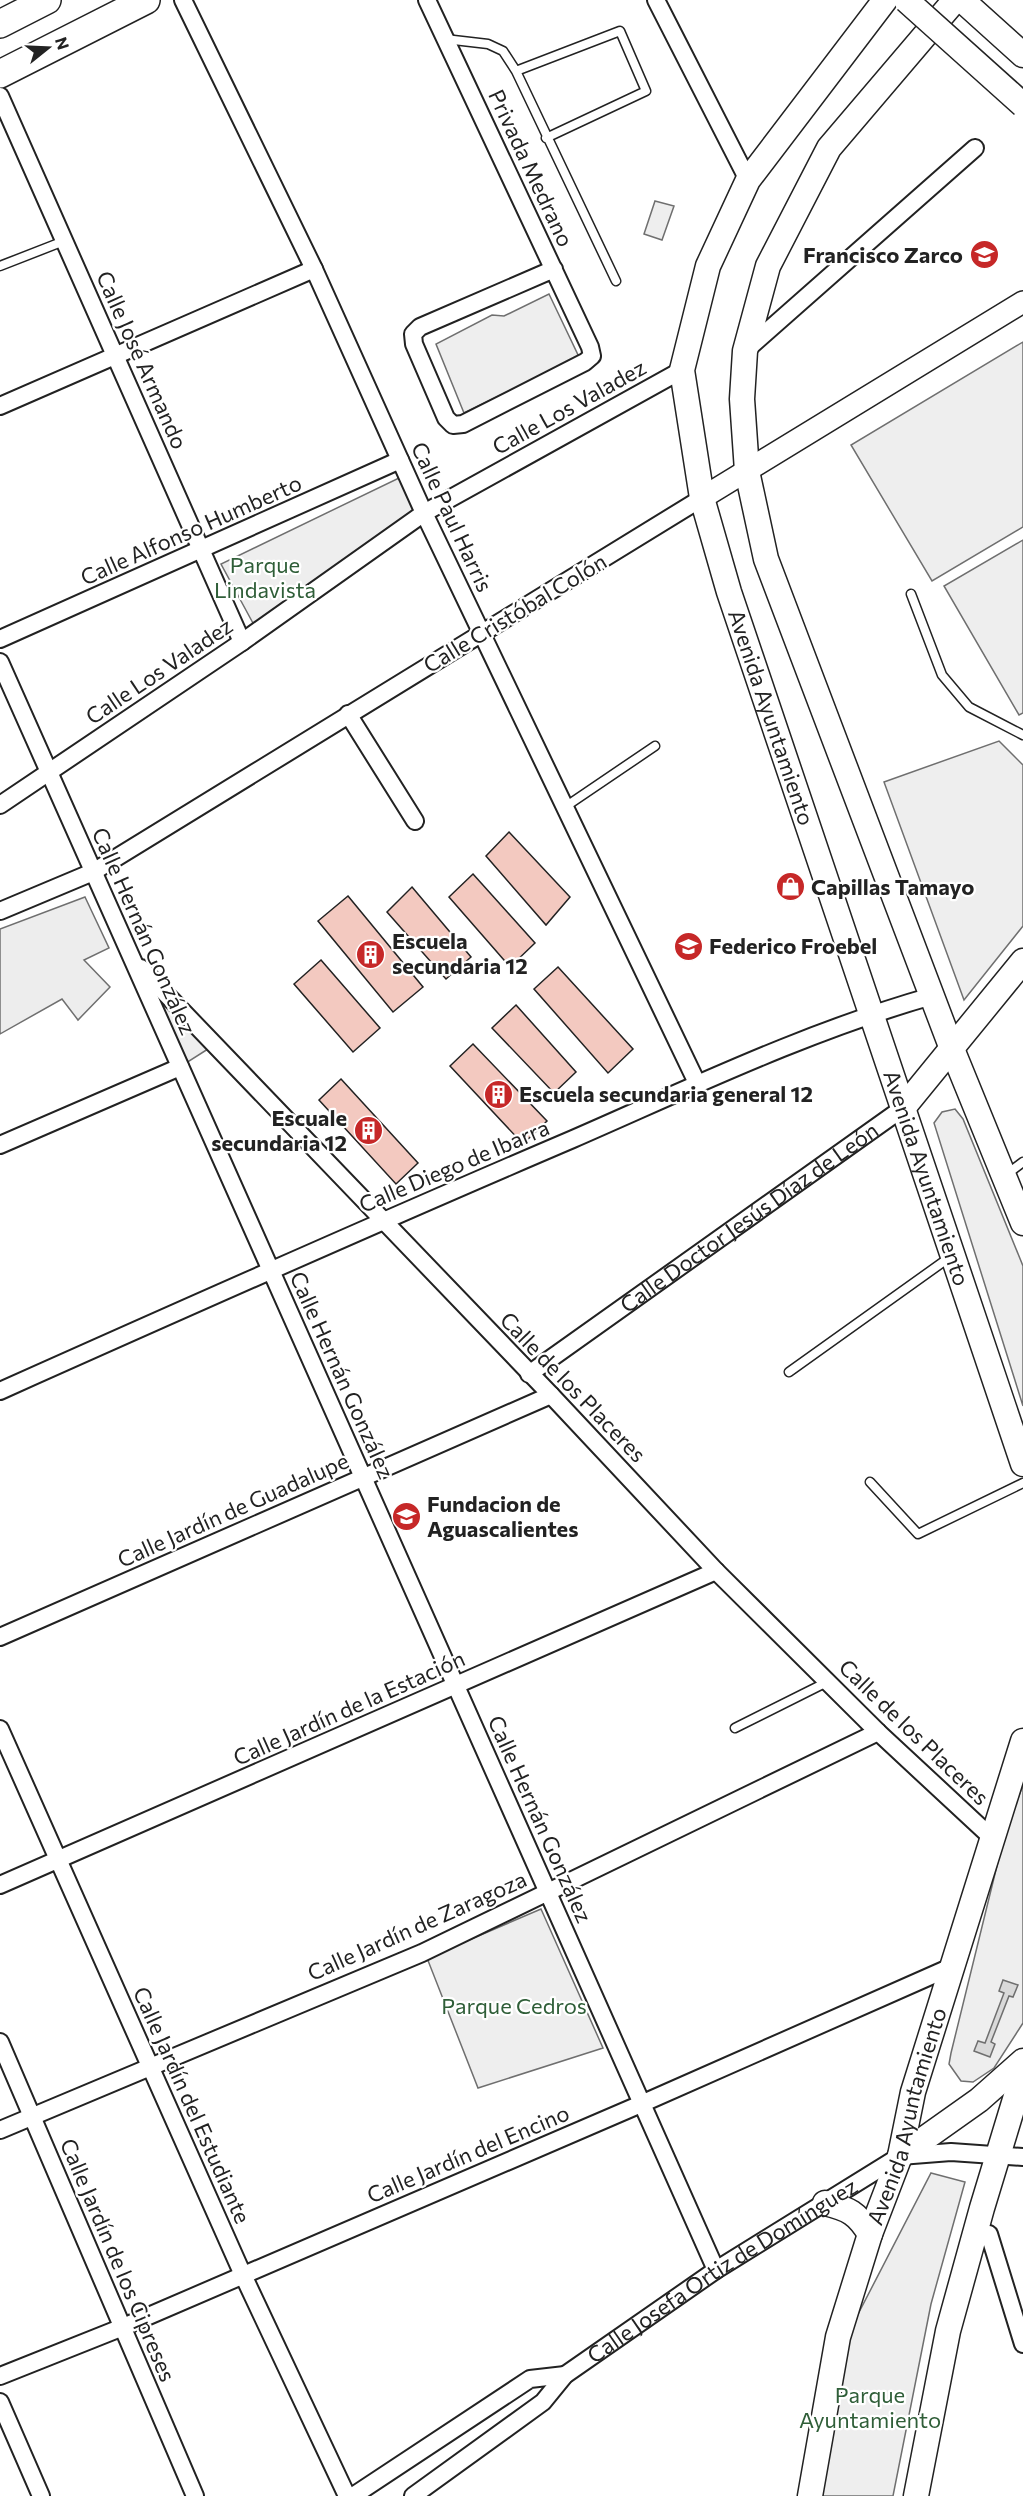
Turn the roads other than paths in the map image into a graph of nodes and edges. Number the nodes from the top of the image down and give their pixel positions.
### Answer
1 (47, 0) edge
2 (146, 0) edge
3 (183, 0) edge
4 (427, 0) edge
5 (656, 0) edge
6 (885, 0) edge
7 (906, 0) edge
8 (955, 0) edge
9 (962, 0) edge
10 (0, 24) edge
11 (445, 39) junction
12 (1023, 55) edge
13 (516, 71) junction
14 (0, 74) edge
15 (0, 96) edge
16 (1023, 105) edge
17 (546, 138) junction
18 (975, 148) dead end
19 (748, 180) junction
20 (64, 241) junction
21 (0, 266) edge
22 (554, 268) junction
23 (314, 269) junction
24 (616, 281) dead end
25 (1023, 302) edge
26 (745, 351) junction
27 (116, 356) junction
28 (682, 370) junction
29 (0, 406) edge
30 (400, 460) junction
31 (747, 471) junction
32 (702, 498) junction
33 (424, 513) junction
34 (201, 550) junction
35 (911, 594) dead end
36 (481, 633) junction
37 (0, 639) edge
38 (242, 642) junction
39 (0, 662) edge
40 (348, 714) junction
41 (1023, 735) edge
42 (655, 746) dead end
43 (49, 771) junction
44 (0, 806) edge
45 (566, 807) junction
46 (415, 821) dead end
47 (93, 872) junction
48 (0, 910) edge
49 (132, 959) junction
50 (1023, 961) edge
51 (932, 996) junction
52 (873, 1013) junction
53 (952, 1049) junction
54 (180, 1067) junction
55 (698, 1085) junction
56 (903, 1108) junction
57 (0, 1144) edge
58 (1023, 1162) edge
59 (1004, 1176) junction
60 (383, 1221) junction
61 (1023, 1223) edge
62 (953, 1255) junction
63 (271, 1270) junction
64 (789, 1372) dead end
65 (529, 1374) junction
66 (0, 1391) edge
67 (551, 1395) junction
68 (1023, 1464) edge
69 (363, 1478) junction
70 (870, 1482) dead end
71 (1023, 1483) edge
72 (716, 1571) junction
73 (0, 1637) edge
74 (827, 1682) junction
75 (457, 1685) junction
76 (735, 1728) dead end
77 (0, 1729) edge
78 (878, 1732) junction
79 (1023, 1741) edge
80 (991, 1837) junction
81 (58, 1860) junction
82 (0, 1885) edge
83 (547, 1892) junction
84 (951, 1967) junction
85 (0, 2042) edge
86 (1023, 2061) edge
87 (150, 2066) junction
88 (1023, 2073) edge
89 (641, 2104) junction
90 (32, 2117) junction
91 (0, 2130) edge
92 (900, 2156) junction
93 (998, 2156) junction
94 (1023, 2157) edge
95 (825, 2203) junction
96 (870, 2234) junction
97 (989, 2234) dead end
98 (716, 2270) junction
99 (243, 2275) junction
100 (123, 2327) junction
101 (1023, 2344) edge
102 (565, 2375) junction
103 (0, 2376) edge
104 (0, 2402) edge
105 (41, 2496) edge
106 (195, 2496) edge
107 (348, 2496) edge
108 (353, 2496) edge
109 (413, 2496) edge
110 (810, 2496) edge
111 (916, 2496) edge

1 - 10 main road
2 - 14 main road
3 - 23 street, Calle Paul Harris
4 - 11 street, Privada Medrano
5 - 19 street
6 - 19 main road, Avenida Ayuntamiento
7 - 16 main road, bridge
8 - 26 main road
9 - 12 main road
11 - 13 lane
11 - 22 street, Privada Medrano
13 - 17 lane
13 - 17 lane
15 - 20 street, Calle José Armando
17 - 24 lane
18 - 26 street
19 - 28 main road, Avenida Ayuntamiento
20 - 21 lane
20 - 27 street, Calle José Armando
22 - 22 street, Privada Medrano
23 - 27 street
23 - 30 street, Calle Paul Harris
25 - 31 street, Calle Cristóbal Colón
26 - 31 main road
27 - 29 street
27 - 34 street, Calle José Armando
28 - 32 main road, Avenida Ayuntamiento
28 - 33 street, Calle Los Valadez
30 - 33 street, Calle Paul Harris
30 - 34 street, Calle Alfonso Humberto
31 - 32 street, Calle Cristóbal Colón
31 - 51 main road
32 - 36 street, Calle Cristóbal Colón
32 - 52 main road, Avenida Ayuntamiento
33 - 36 street, Calle Paul Harris
33 - 38 street, Calle Los Valadez
34 - 37 street, Calle Alfonso Humberto
34 - 38 street, Calle José Armando
35 - 41 lane
36 - 40 street, Calle Cristóbal Colón
36 - 45 street, Calle Paul Harris
38 - 43 street, Calle Los Valadez
39 - 43 street, Calle Hernán González
40 - 46 street
40 - 47 street, Calle Cristóbal Colón
42 - 45 lane
43 - 44 street, Calle Los Valadez
43 - 47 street, Calle Hernán González
45 - 55 street, Calle Paul Harris
47 - 48 street, Calle Cristóbal Colón
47 - 49 street, Calle Hernán González
49 - 54 street, Calle Hernán González
49 - 60 street, Calle de los Placeres
50 - 53 main road, Calle Doctor Jesús Díaz de León
51 - 52 street, Calle Diego de Ibarra
51 - 53 main road
52 - 55 street, Calle Diego de Ibarra
52 - 56 main road, Avenida Ayuntamiento
53 - 56 main road, Calle Doctor Jesús Díaz de León
53 - 59 main road
54 - 57 street
54 - 63 street, Calle Hernán González
55 - 60 street, Calle Diego de Ibarra
56 - 62 main road, Avenida Ayuntamiento
56 - 65 street, Calle Doctor Jesús Díaz de León
58 - 59 lane
59 - 61 main road
60 - 63 street, Calle Diego de Ibarra
60 - 65 street, Calle de los Placeres
62 - 64 lane
62 - 68 main road, Avenida Ayuntamiento
63 - 66 street, Calle Diego de Ibarra
63 - 69 street, Calle Hernán González
65 - 67 street, Calle de los Placeres
67 - 69 street, Calle Jardín de Guadalupe
67 - 72 street, Calle de los Placeres
69 - 73 street, Calle Jardín de Guadalupe
69 - 75 street, Calle Hernán González
70 - 71 lane
72 - 74 street, Calle de los Placeres
72 - 75 street, Calle Jardín de la Estación
74 - 76 lane
74 - 78 street, Calle de los Placeres
75 - 81 street, Calle Jardín de la Estación
75 - 83 street, Calle Hernán González
77 - 81 street, Calle Jardín del Estudiante
78 - 80 street, Calle de los Placeres
78 - 83 street, Calle Jardín de Zaragoza
79 - 80 main road, Avenida Ayuntamiento
80 - 84 main road, Avenida Ayuntamiento
81 - 82 street, Calle Jardín de la Estación
81 - 87 street, Calle Jardín del Estudiante
83 - 87 street, Calle Jardín de Zaragoza
83 - 89 street, Calle Hernán González
84 - 89 street, Calle Jardín del Encino
84 - 92 main road, Avenida Ayuntamiento
85 - 90 street, Calle Jardín de los Cipreses
86 - 92 main road, Calle Josefa Ortiz de Domínguez
87 - 90 street, Calle Jardín de Zaragoza
87 - 99 street, Calle Jardín del Estudiante
88 - 93 main road
89 - 98 street, Calle Hernán González
89 - 99 street, Calle Jardín del Encino
90 - 91 street, Calle Jardín de Zaragoza
90 - 100 street, Calle Jardín de los Cipreses
92 - 93 street
92 - 95 street, Calle Josefa Ortiz de Domínguez
92 - 96 main road, Avenida Ayuntamiento
93 - 94 street
93 - 111 main road
95 - 96 main road
95 - 98 street, Calle Josefa Ortiz de Domínguez
96 - 110 main road, Avenida Ayuntamiento
97 - 101 street
98 - 102 street, Calle Josefa Ortiz de Domínguez
99 - 100 street, Calle Jardín del Encino
99 - 107 street, Calle Jardín del Estudiante
100 - 103 street, Calle Jardín del Encino
100 - 106 street, Calle Jardín de los Cipreses
102 - 108 street, Calle Josefa Ortiz de Domínguez
102 - 109 street, Calle Josefa Ortiz de Domínguez
104 - 105 street

